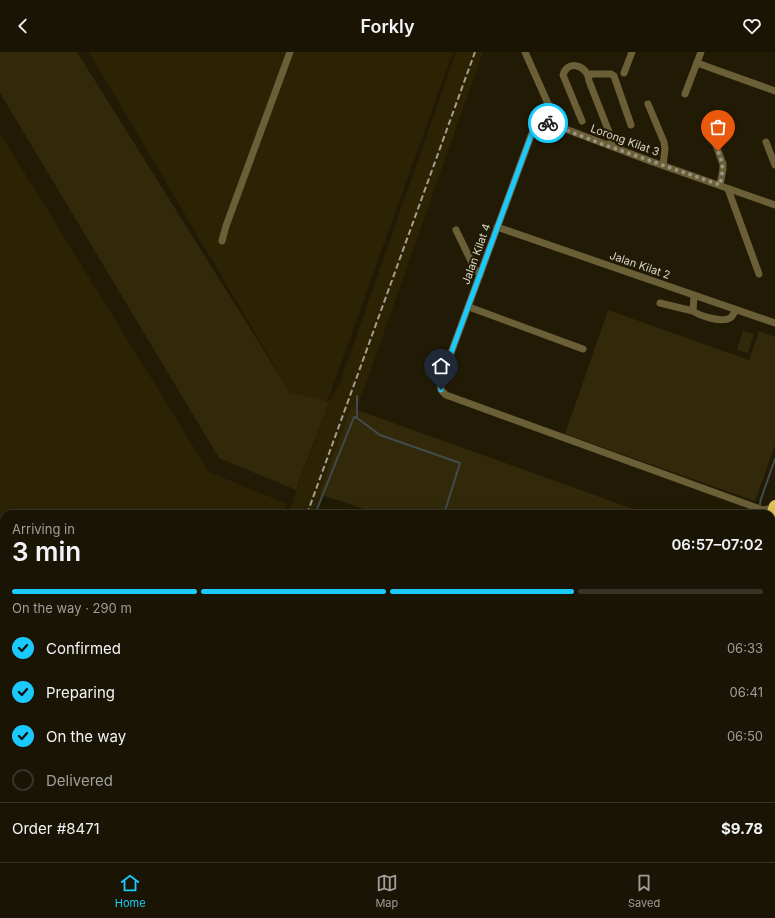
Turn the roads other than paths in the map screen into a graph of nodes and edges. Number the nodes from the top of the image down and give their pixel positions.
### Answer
1 (290, 52) edge
2 (525, 52) edge
3 (632, 52) edge
4 (701, 52) edge
5 (697, 63) junction
6 (624, 73) dead end
7 (589, 76) junction
8 (775, 91) edge
9 (686, 94) dead end
10 (648, 104) dead end
11 (582, 121) dead end
12 (630, 124) dead end
13 (708, 124) dead end
14 (536, 126) joint
15 (558, 126) junction
16 (766, 142) dead end
17 (612, 146) junction
18 (664, 165) junction
19 (775, 165) edge
20 (720, 185) junction
21 (728, 188) junction
22 (775, 205) edge
23 (497, 227) junction
24 (456, 230) dead end
25 (222, 242) dead end
26 (759, 274) dead end
27 (480, 275) junction
28 (694, 296) junction
29 (660, 303) dead end
30 (469, 307) junction
31 (736, 310) junction
32 (693, 311) junction
33 (775, 323) edge
34 (583, 349) dead end
35 (766, 510) edge

1 - 25 street
2 - 15 street
3 - 6 street
4 - 5 street
5 - 8 street
5 - 9 street
7 - 11 street
7 - 12 street
7 - 17 street
10 - 18 street
13 - 20 street
14 - 15 street, Lorong Kilat 3
14 - 23 street, Jalan Kilat 4
15 - 17 street, Lorong Kilat 3
16 - 19 street
17 - 18 street, Lorong Kilat 3
18 - 20 street, Lorong Kilat 3
20 - 21 street, Lorong Kilat 3
21 - 22 street, Lorong Kilat 3
21 - 26 street
23 - 27 street, Jalan Kilat 4
23 - 28 street, Jalan Kilat 2
24 - 27 street
27 - 30 street, Jalan Kilat 4
28 - 31 street, Jalan Kilat 2
28 - 32 street
29 - 32 street
30 - 34 street
30 - 35 street, Jalan Kilat 4
31 - 32 street
31 - 33 street, Jalan Kilat 2

